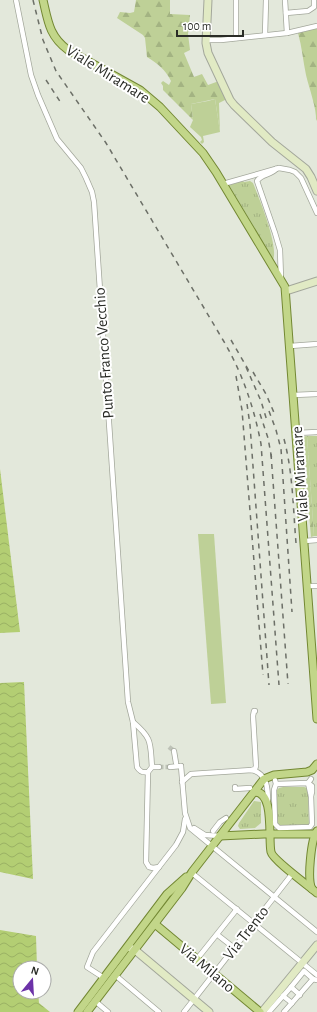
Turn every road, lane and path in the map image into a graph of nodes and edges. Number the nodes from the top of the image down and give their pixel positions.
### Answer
1 (16, 0) edge
2 (43, 0) edge
3 (208, 0) edge
4 (236, 0) edge
5 (266, 0) edge
6 (285, 0) edge
7 (314, 0) edge
8 (286, 13) junction
9 (317, 26) edge
10 (287, 33) junction
11 (265, 35) junction
12 (236, 38) junction
13 (206, 40) junction
14 (276, 169) junction
15 (223, 184) junction
16 (317, 191) edge
17 (315, 205) edge
18 (317, 213) edge
19 (281, 279) junction
20 (317, 281) edge
21 (286, 291) junction
22 (317, 344) edge
23 (290, 346) junction
24 (317, 394) edge
25 (294, 395) junction
26 (317, 432) edge
27 (297, 434) junction
28 (317, 540) edge
29 (305, 541) junction
30 (308, 586) junction
31 (317, 586) edge
32 (314, 633) edge
33 (315, 672) edge
34 (255, 711) dead end
35 (317, 719) edge
36 (133, 722) junction
37 (317, 764) edge
38 (170, 766) tunnel mouth
39 (181, 766) junction
40 (152, 767) junction
41 (159, 767) tunnel mouth
42 (252, 770) junction
43 (148, 772) junction
44 (191, 774) junction
45 (264, 779) junction
46 (182, 782) junction
47 (235, 787) dead end
48 (252, 790) junction
49 (273, 807) junction
50 (185, 813) junction
51 (235, 816) junction
52 (226, 818) dead end
53 (213, 831) dead end
54 (314, 831) edge
55 (242, 834) junction
56 (270, 834) junction
57 (220, 836) junction
58 (212, 846) junction
59 (159, 867) junction
60 (192, 872) junction
61 (293, 873) junction
62 (182, 880) junction
63 (314, 891) edge
64 (274, 897) junction
65 (237, 910) junction
66 (155, 924) junction
67 (254, 924) junction
68 (317, 932) edge
69 (219, 936) dead end
70 (317, 945) edge
71 (233, 947) dead end
72 (126, 950) junction
73 (135, 950) junction
74 (197, 959) junction
75 (303, 967) junction
76 (113, 973) junction
77 (214, 974) junction
78 (104, 978) junction
79 (316, 978) edge
80 (291, 987) junction
81 (300, 995) junction
82 (283, 996) junction
83 (194, 1000) junction
84 (95, 1001) junction
85 (292, 1003) junction
86 (83, 1010) edge
87 (108, 1012) edge
88 (159, 1012) edge
89 (184, 1012) edge
90 (209, 1012) edge
91 (261, 1012) edge
92 (268, 1012) edge
93 (284, 1012) edge

1 - 36 street, Punto Franco Vecchio
2 - 15 main road, Viale Miramare
3 - 13 main road
4 - 12 street
5 - 11 street
6 - 8 street
7 - 8 street
8 - 10 street
9 - 10 street
10 - 11 street
11 - 12 street
12 - 13 street
13 - 16 main road
14 - 15 street
14 - 17 street
14 - 19 street, Viale Miramare
15 - 19 main road, Viale Miramare
17 - 18 street
19 - 21 main road, Viale Miramare
20 - 21 main road
21 - 23 main road, Viale Miramare
22 - 23 street
23 - 25 main road, Viale Miramare
24 - 25 street
25 - 27 main road, Viale Miramare
26 - 27 street
27 - 29 main road, Viale Miramare
28 - 29 street
29 - 30 main road, Viale Miramare
30 - 31 street
30 - 32 main road, Viale Miramare
32 - 33 main road, Viale Miramare
33 - 35 main road, Viale Miramare
34 - 42 street
36 - 40 street
36 - 43 street, Punto Franco Vecchio
37 - 45 main road
38 - 39 street
39 - 44 street
39 - 46 street
40 - 41 street
40 - 43 street
42 - 44 street
42 - 45 street
43 - 59 street
44 - 46 street
45 - 48 main road
45 - 49 street
46 - 50 street
47 - 48 street
48 - 49 main road
48 - 51 main road
49 - 54 street
49 - 54 street
49 - 56 main road
50 - 57 street
50 - 58 street
50 - 59 street
51 - 55 main road
51 - 57 main road
52 - 53 street
54 - 56 main road
54 - 63 main road
55 - 56 main road
55 - 57 main road
56 - 61 main road
57 - 58 main road
58 - 60 main road
58 - 64 street
59 - 78 street
60 - 62 main road
60 - 65 street
60 - 66 main road
61 - 63 main road
61 - 64 street, Via Trento
62 - 66 main road
62 - 72 main road
64 - 67 street, Via Trento
64 - 68 street
65 - 67 street
65 - 74 street
66 - 73 main road
66 - 74 main road, Via Milano
67 - 75 street
67 - 77 street, Via Trento
69 - 71 street
70 - 75 main road
72 - 73 main road
72 - 76 main road
73 - 76 main road
73 - 83 main road
74 - 77 main road, Via Milano
75 - 79 street
75 - 79 street
75 - 80 street
75 - 91 main road
76 - 78 main road
76 - 84 main road
76 - 88 street
77 - 83 street, Via Trento
77 - 91 main road, Via Milano
78 - 86 main road
79 - 81 street
80 - 81 street
80 - 82 street
81 - 85 street
82 - 85 street
82 - 92 street
83 - 89 street, Via Trento
83 - 90 main road
84 - 86 main road
84 - 87 street
85 - 93 street

